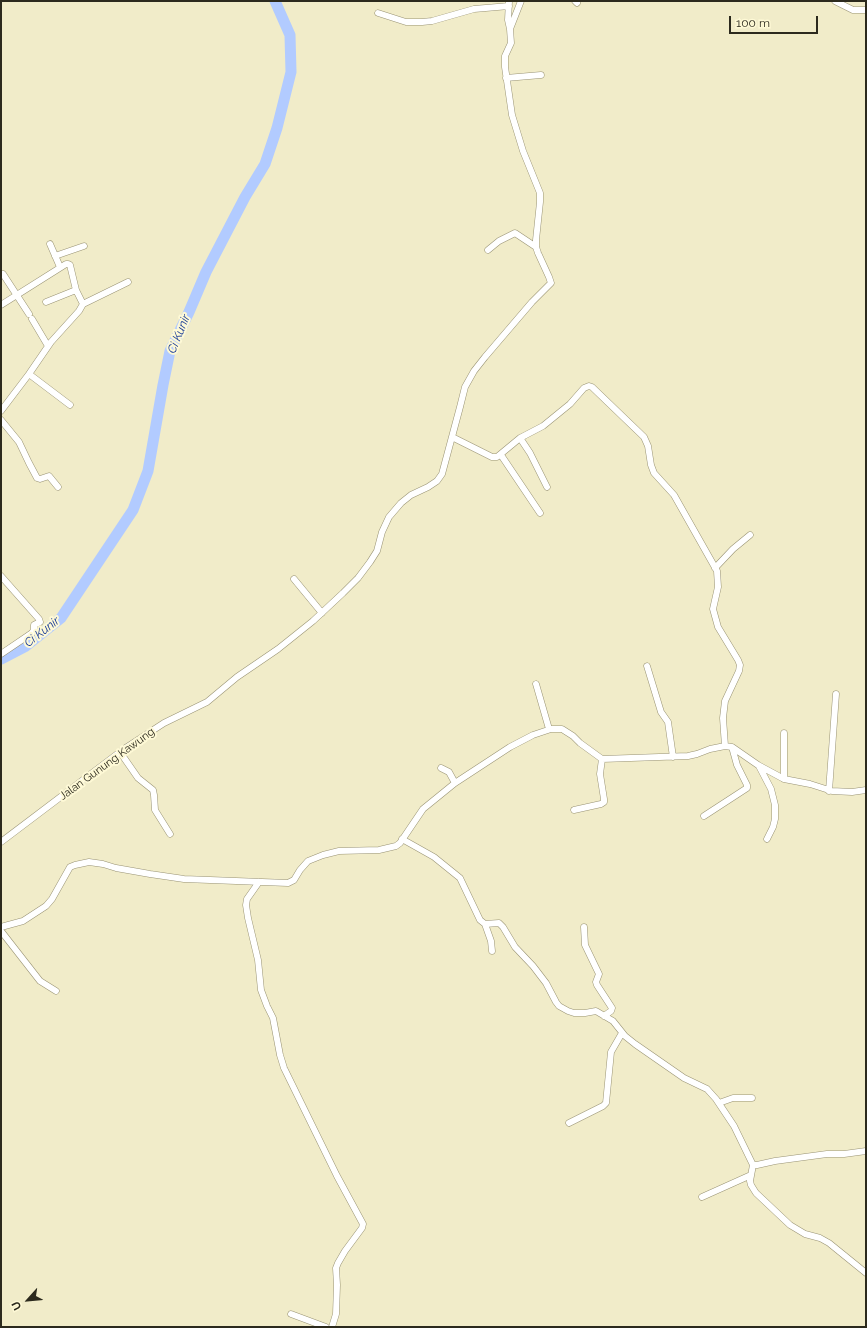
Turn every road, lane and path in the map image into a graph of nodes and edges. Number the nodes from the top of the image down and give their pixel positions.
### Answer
1 (521, 1) edge
2 (836, 1) edge
3 (509, 3) edge
4 (866, 10) edge
5 (378, 13) dead end
6 (510, 29) junction
7 (541, 75) dead end
8 (506, 78) junction
9 (50, 244) dead end
10 (84, 246) dead end
11 (536, 247) junction
12 (488, 250) dead end
13 (54, 256) junction
14 (60, 267) junction
15 (3, 274) dead end
16 (128, 282) dead end
17 (76, 290) junction
18 (17, 295) junction
19 (46, 302) dead end
20 (83, 304) junction
21 (1, 305) edge
22 (48, 346) junction
23 (29, 374) junction
24 (70, 405) dead end
25 (1, 410) edge
26 (1, 420) edge
27 (452, 436) junction
28 (520, 438) junction
29 (501, 455) junction
30 (58, 487) dead end
31 (547, 487) dead end
32 (540, 513) dead end
33 (750, 535) dead end
34 (715, 568) junction
35 (1, 576) edge
36 (294, 579) dead end
37 (322, 613) junction
38 (1, 654) edge
39 (647, 666) dead end
40 (536, 684) dead end
41 (836, 694) dead end
42 (549, 729) junction
43 (784, 733) dead end
44 (725, 746) junction
45 (732, 747) junction
46 (120, 752) junction
47 (673, 757) junction
48 (602, 759) junction
49 (758, 765) junction
50 (441, 768) dead end
51 (784, 779) junction
52 (455, 783) junction
53 (866, 790) edge
54 (830, 791) junction
55 (574, 810) dead end
56 (704, 816) dead end
57 (170, 834) dead end
58 (402, 839) junction
59 (767, 839) dead end
60 (1, 842) edge
61 (259, 882) junction
62 (486, 924) junction
63 (1, 927) edge
64 (584, 927) dead end
65 (1, 930) edge
66 (492, 951) dead end
67 (56, 991) dead end
68 (604, 1016) junction
69 (622, 1033) junction
70 (752, 1098) dead end
71 (719, 1103) junction
72 (570, 1123) dead end
73 (866, 1152) edge
74 (753, 1165) junction
75 (751, 1174) junction
76 (702, 1197) dead end
77 (866, 1273) edge
78 (291, 1314) dead end
79 (326, 1327) edge
80 (332, 1327) edge

1 - 6 street
2 - 4 street
3 - 5 street
3 - 6 street
6 - 8 street
7 - 8 street
8 - 11 street
9 - 13 street
10 - 13 street
11 - 12 street
11 - 27 street, Jalan Gunung Kawung
13 - 14 street
14 - 17 street
14 - 18 street
15 - 18 street
16 - 20 street
17 - 19 street
17 - 20 street
18 - 21 street
18 - 22 street
20 - 22 street
22 - 23 street
23 - 24 street
23 - 25 street
26 - 30 street
27 - 29 street
27 - 37 street, Jalan Gunung Kawung
28 - 29 street
28 - 31 street
28 - 34 street
29 - 32 street
33 - 34 street
34 - 44 street
35 - 38 street
36 - 37 street
37 - 46 street, Jalan Gunung Kawung
39 - 47 street
40 - 42 street
41 - 54 street
42 - 48 street
42 - 52 street
43 - 51 street
44 - 45 street
44 - 47 street
45 - 49 street
45 - 56 street
46 - 57 street
46 - 60 street, Jalan Gunung Kawung
47 - 48 street
48 - 55 street
49 - 51 street
49 - 59 street
50 - 52 street
51 - 54 street
52 - 58 street
53 - 54 street
58 - 61 street
58 - 62 street
61 - 63 street
61 - 80 street
62 - 66 street
62 - 68 street
64 - 68 street
65 - 67 street
68 - 69 street
69 - 71 street
69 - 72 street
70 - 71 street
71 - 74 street
73 - 74 street
74 - 75 street
75 - 76 street
75 - 77 street
78 - 79 street

